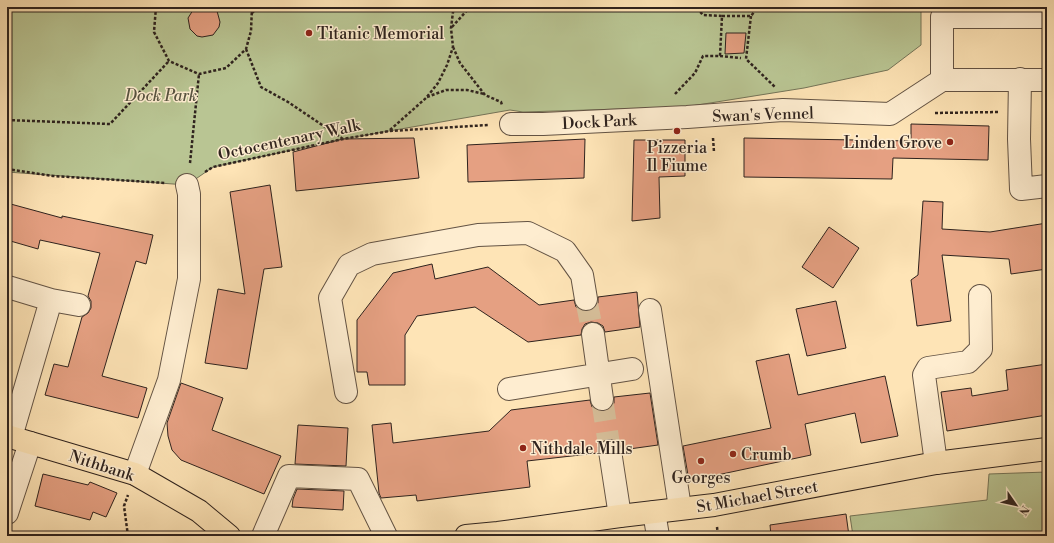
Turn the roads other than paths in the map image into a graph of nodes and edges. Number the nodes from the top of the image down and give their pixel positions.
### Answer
1 (1047, 17) edge
2 (1020, 79) junction
3 (942, 80) junction
4 (1047, 80) edge
5 (687, 117) joint
6 (511, 124) road end
7 (187, 185) road end
8 (1047, 186) edge
9 (8, 287) edge
10 (980, 296) dead end
11 (586, 298) tunnel mouth
12 (50, 300) junction
13 (79, 305) dead end
14 (650, 310) dead end
15 (593, 334) tunnel mouth
16 (632, 369) dead end
17 (599, 374) junction
18 (509, 389) dead end
19 (346, 392) dead end
20 (602, 399) tunnel mouth
21 (16, 439) edge
22 (1047, 449) edge
23 (610, 451) tunnel mouth
24 (936, 463) junction
25 (135, 474) junction
26 (680, 508) junction
27 (654, 512) junction
28 (7, 513) edge
29 (620, 516) junction
30 (229, 536) edge
31 (263, 536) edge
32 (386, 536) edge
33 (466, 536) edge
34 (658, 536) edge

1 - 3 street
2 - 3 street
2 - 4 street
2 - 8 street
3 - 5 street, Swan's Vennel
5 - 6 street, Dock Park
7 - 25 street
9 - 12 street
10 - 24 street
11 - 19 street
12 - 13 street
12 - 21 street
14 - 26 street
15 - 17 street
16 - 17 street
17 - 18 street
17 - 20 street
21 - 25 main road, Nithbank
21 - 28 street
22 - 24 main road, St Michael Street
23 - 29 street
24 - 26 main road, St Michael Street
25 - 30 main road, Nithbank
26 - 27 main road, St Michael Street
27 - 29 main road, St Michael Street
27 - 34 street
29 - 33 main road, St Michael Street
31 - 32 street

